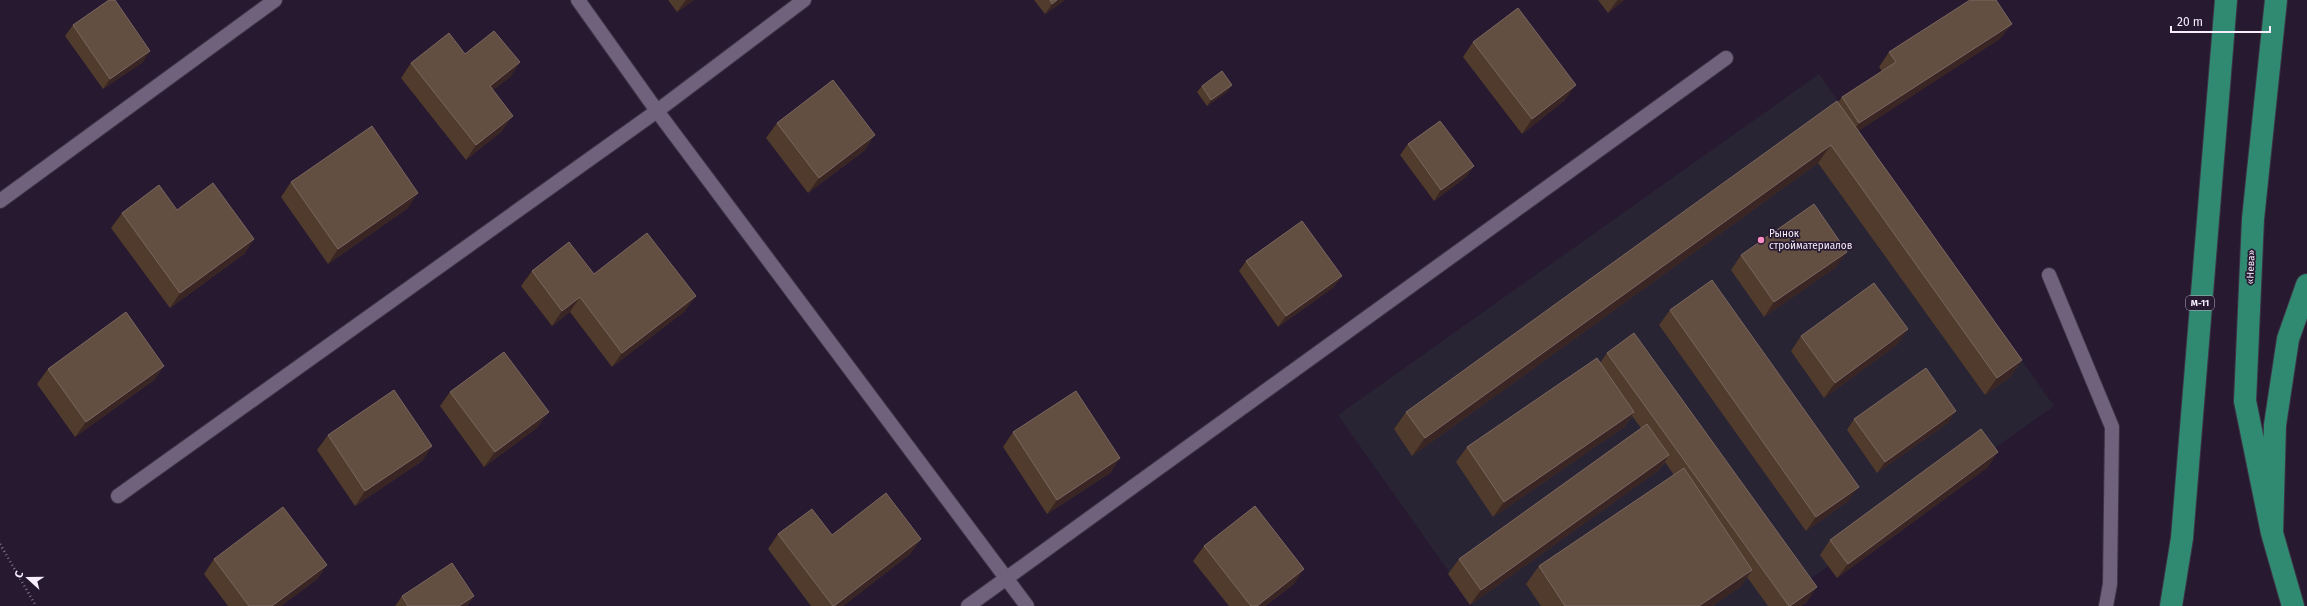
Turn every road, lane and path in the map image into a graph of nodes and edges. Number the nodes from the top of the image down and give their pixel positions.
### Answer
1 (275, 0) edge
2 (578, 0) edge
3 (804, 0) edge
4 (2226, 0) edge
5 (2276, 0) edge
6 (1726, 58) dead end
7 (657, 111) junction
8 (0, 201) edge
9 (2049, 275) dead end
10 (2307, 285) edge
11 (118, 496) dead end
12 (2272, 533) junction
13 (0, 544) edge
14 (1008, 578) junction
15 (36, 606) edge
16 (968, 606) edge
17 (1028, 606) edge
18 (2106, 606) edge
19 (2171, 606) edge
20 (2293, 606) edge

1 - 8 lane
2 - 7 lane
3 - 7 lane
4 - 19 main road, М-11
5 - 12 main road, «Нева»
6 - 14 lane
7 - 11 lane
7 - 14 lane
9 - 18 lane
10 - 12 main road
12 - 20 main road
13 - 15 path
14 - 16 lane
14 - 17 lane

